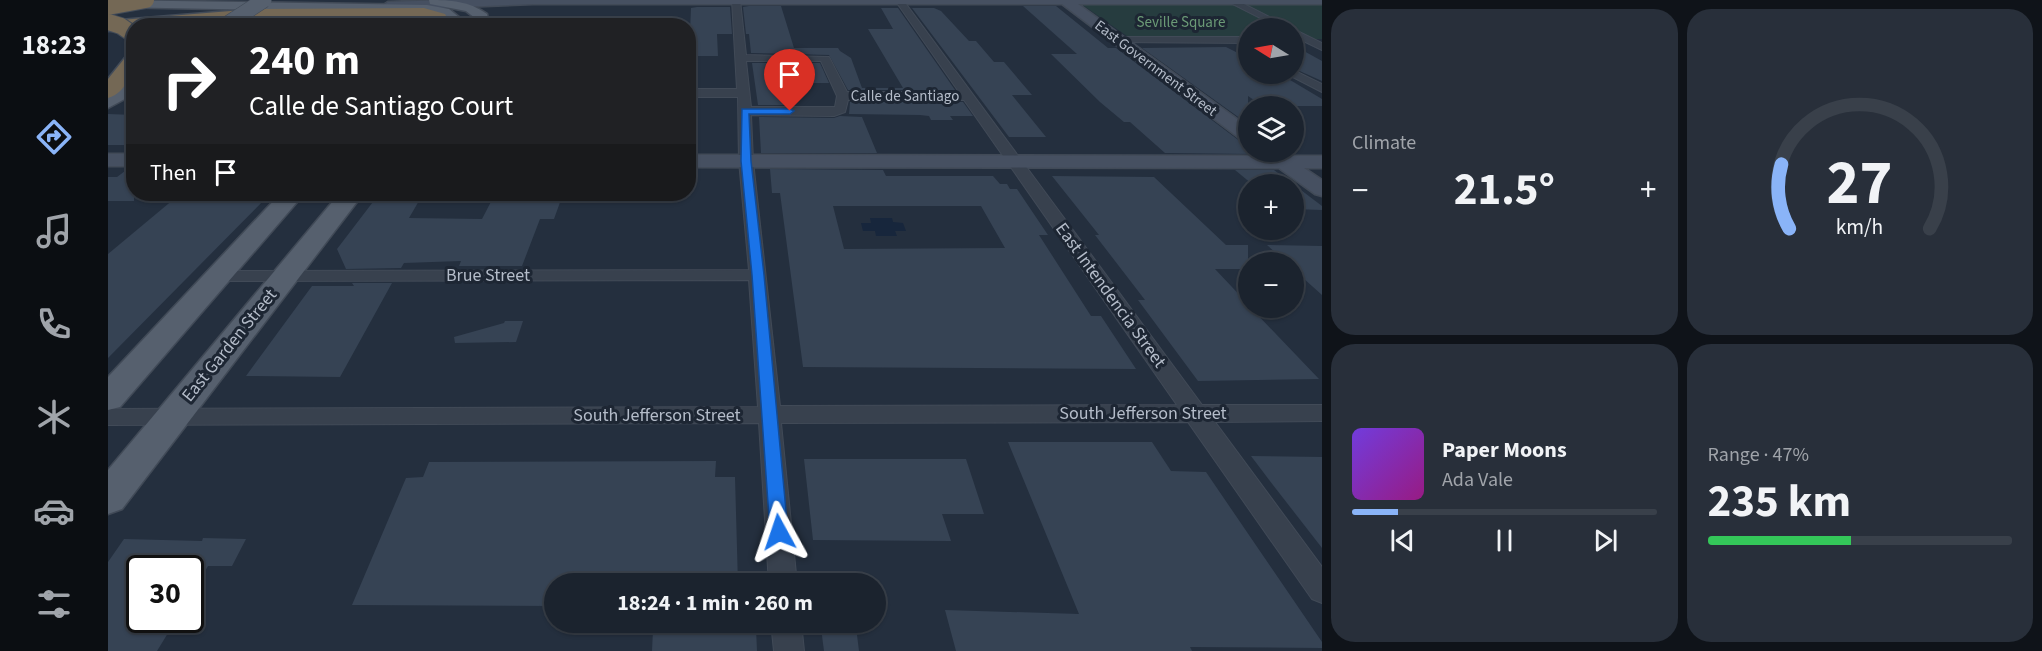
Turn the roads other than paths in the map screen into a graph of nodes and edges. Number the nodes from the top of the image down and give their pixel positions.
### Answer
1 (146, 0) edge
2 (417, 0) edge
3 (531, 0) edge
4 (736, 0) edge
5 (899, 0) edge
6 (1065, 0) edge
7 (1230, 0) edge
8 (1322, 0) edge
9 (195, 2) edge
10 (273, 2) edge
11 (455, 4) junction
12 (108, 5) edge
13 (372, 7) junction
14 (500, 15) edge
15 (183, 18) edge
16 (240, 18) edge
17 (440, 18) edge
18 (453, 18) edge
19 (482, 18) edge
20 (1266, 18) edge
21 (126, 23) edge
22 (108, 24) edge
23 (126, 29) edge
24 (1304, 37) edge
25 (1120, 40) junction
26 (1236, 40) edge
27 (1304, 40) edge
28 (1310, 40) junction
29 (1322, 41) edge
30 (1322, 46) edge
31 (741, 57) junction
32 (126, 68) edge
33 (1304, 79) edge
34 (1322, 89) edge
35 (126, 91) edge
36 (108, 92) edge
37 (696, 93) edge
38 (744, 93) junction
39 (843, 96) junction
40 (968, 96) junction
41 (108, 102) edge
42 (745, 111) junction
43 (1238, 128) edge
44 (1238, 158) edge
45 (108, 160) edge
46 (126, 160) edge
47 (1304, 160) edge
48 (696, 161) edge
49 (746, 161) junction
50 (1014, 162) junction
51 (1284, 162) edge
52 (1322, 162) edge
53 (1322, 190) edge
54 (286, 201) edge
55 (343, 201) edge
56 (758, 275) junction
57 (218, 276) junction
58 (285, 276) junction
59 (108, 398) edge
60 (1195, 412) junction
61 (1322, 413) edge
62 (770, 414) junction
63 (108, 417) edge
64 (173, 417) junction
65 (108, 498) edge
66 (782, 573) edge
67 (1322, 590) edge
68 (787, 633) edge
69 (789, 651) edge

1 - 12 highway, bridge
2 - 11 main road
3 - 4 street
3 - 14 street
4 - 5 street
4 - 31 street
5 - 6 street
5 - 40 street, East Intendencia Street
6 - 7 street
6 - 25 street, East Government Street
7 - 8 street
7 - 20 street
9 - 10 main road
9 - 12 main road
10 - 13 main road
10 - 16 main road, bridge
11 - 13 street
11 - 14 street
11 - 19 main road
13 - 18 main road
15 - 17 highway
21 - 22 highway
22 - 23 highway, bridge
24 - 28 street
25 - 26 street
25 - 43 street, East Government Street
27 - 28 street
28 - 29 street
28 - 30 street
31 - 38 street
31 - 39 street
32 - 36 highway
33 - 34 street
35 - 41 main road
37 - 38 street
38 - 42 street
39 - 40 street, Calle de Santiago
39 - 42 street
40 - 50 street, East Intendencia Street
42 - 49 street
44 - 50 street
45 - 46 street
47 - 52 street
48 - 49 street
49 - 50 street
49 - 56 street
50 - 60 street, East Intendencia Street
51 - 53 street
54 - 57 main road
55 - 58 main road, East Garden Street
56 - 58 street, Brue Street
56 - 62 street
57 - 58 street, Brue Street
57 - 59 main road
58 - 64 main road, East Garden Street
60 - 61 street, South Jefferson Street
60 - 62 street, South Jefferson Street
60 - 67 street, East Intendencia Street
62 - 64 street, South Jefferson Street
62 - 66 street
63 - 64 street, South Jefferson Street
64 - 65 main road, East Garden Street
68 - 69 street

